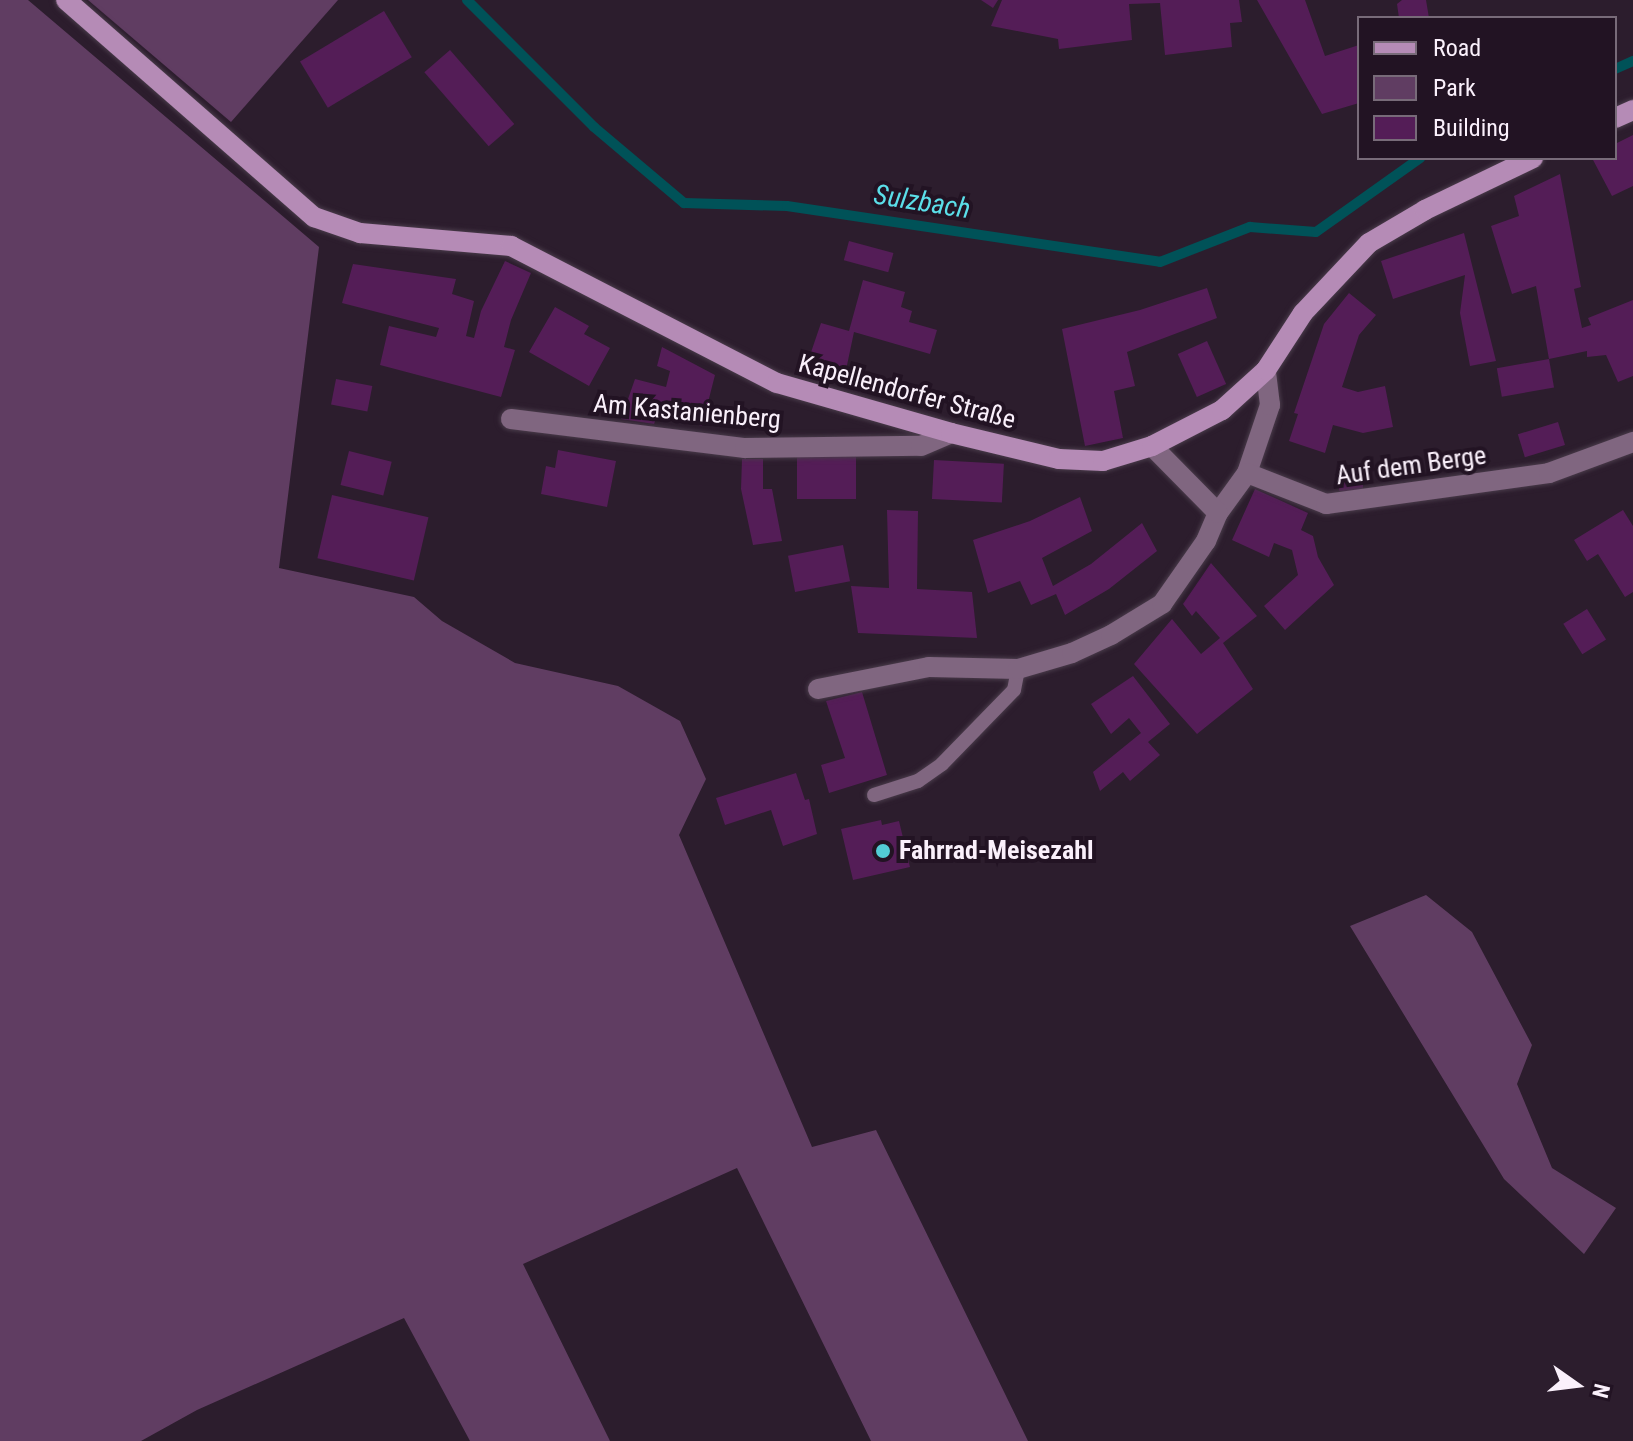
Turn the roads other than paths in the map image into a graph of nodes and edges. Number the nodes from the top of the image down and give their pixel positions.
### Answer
1 (66, 0) edge
2 (1529, 160) edge
3 (1266, 370) junction
4 (511, 419) dead end
5 (951, 433) junction
6 (1633, 442) edge
7 (1152, 446) junction
8 (1247, 473) junction
9 (1218, 513) junction
10 (1018, 669) junction
11 (818, 689) dead end
12 (874, 795) dead end

1 - 5 street, Kapellendorfer Straße
2 - 3 street, Kapellendorfer Straße
3 - 7 street, Kapellendorfer Straße
3 - 8 street
4 - 5 street, Am Kastanienberg
5 - 7 street, Kapellendorfer Straße
6 - 8 street, Auf dem Berge
7 - 9 street
8 - 9 street
9 - 10 street
10 - 11 street
10 - 12 lane

